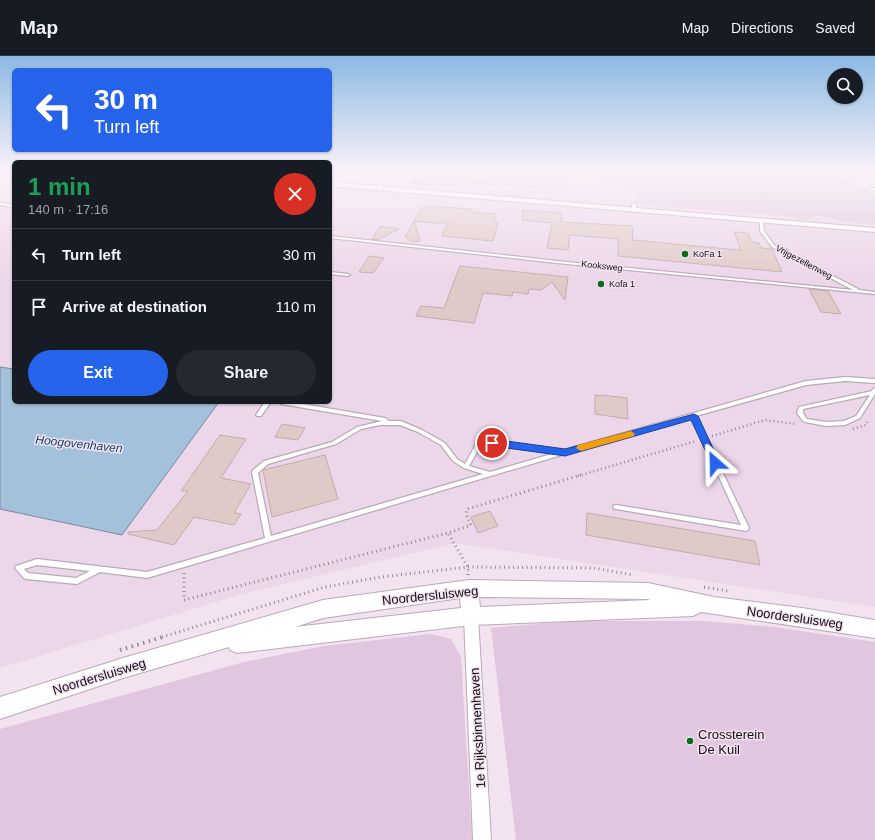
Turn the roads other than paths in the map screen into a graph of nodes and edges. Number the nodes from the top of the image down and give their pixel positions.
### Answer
1 (650, 209) edge
2 (761, 220) junction
3 (875, 230) edge
4 (332, 237) edge
5 (332, 273) edge
6 (348, 275) dead end
7 (860, 292) junction
8 (875, 293) edge
9 (875, 381) edge
10 (874, 391) edge
11 (267, 404) edge
12 (292, 404) edge
13 (259, 415) dead end
14 (694, 416) junction
15 (401, 423) junction
16 (565, 452) junction
17 (466, 467) junction
18 (490, 474) junction
19 (616, 508) dead end
20 (268, 540) junction
21 (98, 570) junction
22 (469, 588) junction
23 (714, 606) junction
24 (471, 616) junction
25 (875, 629) edge
26 (198, 647) junction
27 (0, 708) edge
28 (482, 840) edge

1 - 2 street
2 - 3 street
2 - 7 lane, Vrijgezellenweg
4 - 7 lane, Kooksweg
5 - 6 lane
7 - 8 lane, Kooksweg
9 - 14 lane
10 - 10 lane
11 - 13 lane
12 - 15 lane
14 - 16 lane
14 - 19 lane
15 - 17 lane
15 - 20 lane
16 - 17 lane
16 - 18 lane
17 - 18 lane
18 - 20 lane
20 - 21 lane
21 - 21 lane
22 - 23 street, Noordersluisweg
22 - 24 street
22 - 26 street, Noordersluisweg
23 - 24 street, Noordersluisweg
23 - 25 street, Noordersluisweg
24 - 26 street, Noordersluisweg
24 - 28 street, 1e Rijksbinnenhaven
26 - 27 street, Noordersluisweg

